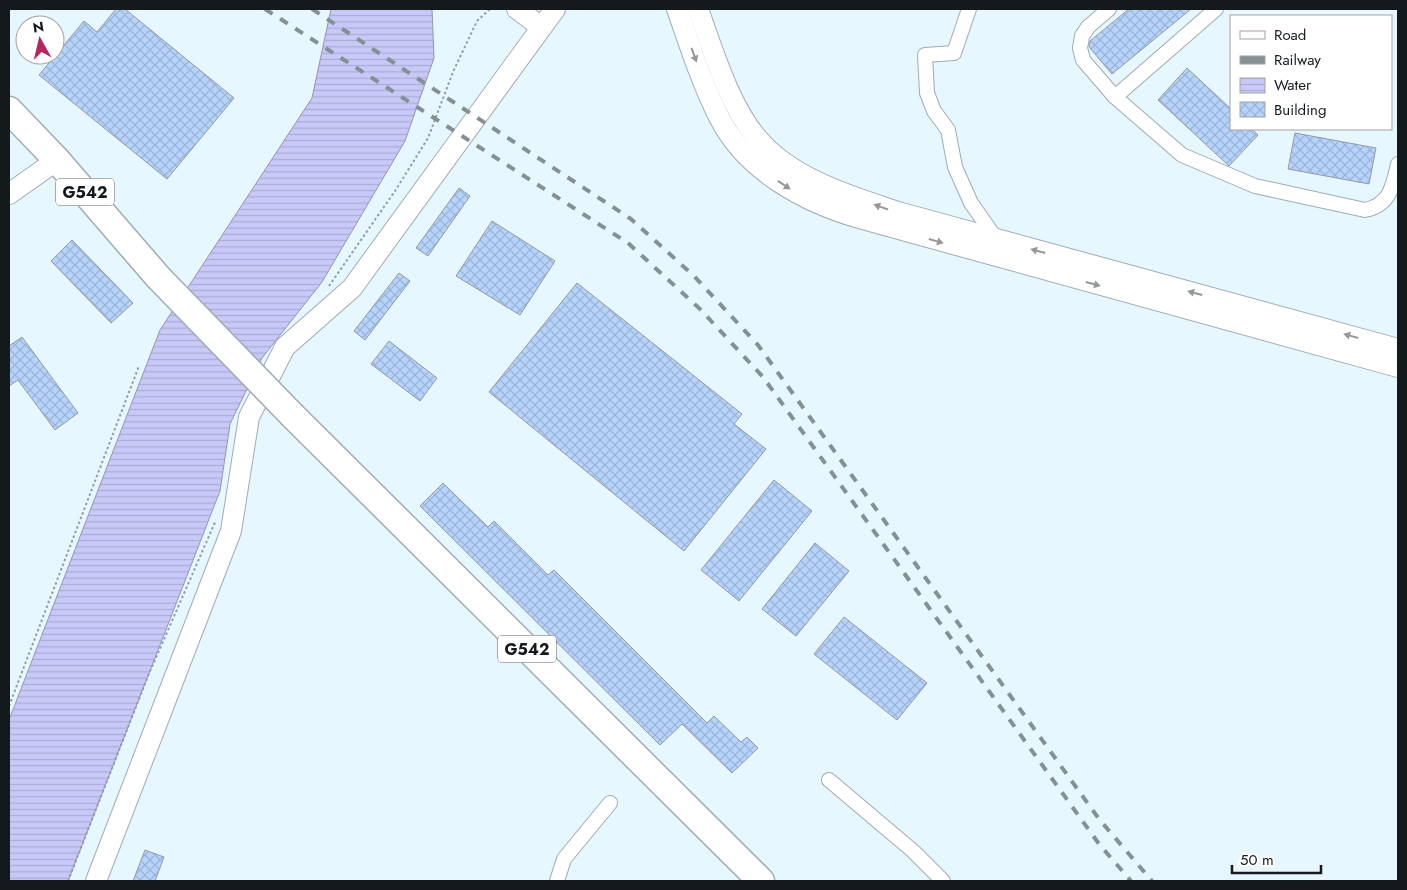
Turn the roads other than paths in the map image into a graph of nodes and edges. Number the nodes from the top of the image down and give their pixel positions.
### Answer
1 (517, 9) edge
2 (555, 9) edge
3 (677, 9) edge
4 (698, 9) edge
5 (969, 9) edge
6 (1109, 9) edge
7 (1216, 9) edge
8 (541, 27) junction
9 (1115, 97) junction
10 (9, 110) edge
11 (9, 122) edge
12 (1398, 164) edge
13 (50, 165) junction
14 (9, 194) edge
15 (997, 240) junction
16 (158, 277) junction
17 (1398, 349) edge
18 (1398, 367) edge
19 (829, 780) dead end
20 (610, 803) dead end
21 (96, 881) edge
22 (557, 881) edge
23 (761, 881) edge
24 (943, 881) edge

1 - 8 main road
2 - 8 main road
3 -> 18 main road
15 -> 4 main road
5 - 15 street
6 - 9 street
7 - 9 street
8 - 21 main road
9 - 12 street
10 - 16 highway, G542
11 - 13 highway, G542
13 - 14 main road
13 - 16 highway, G542
17 -> 15 main road
16 - 23 highway, G542, bridge
19 - 24 street
20 - 22 street

